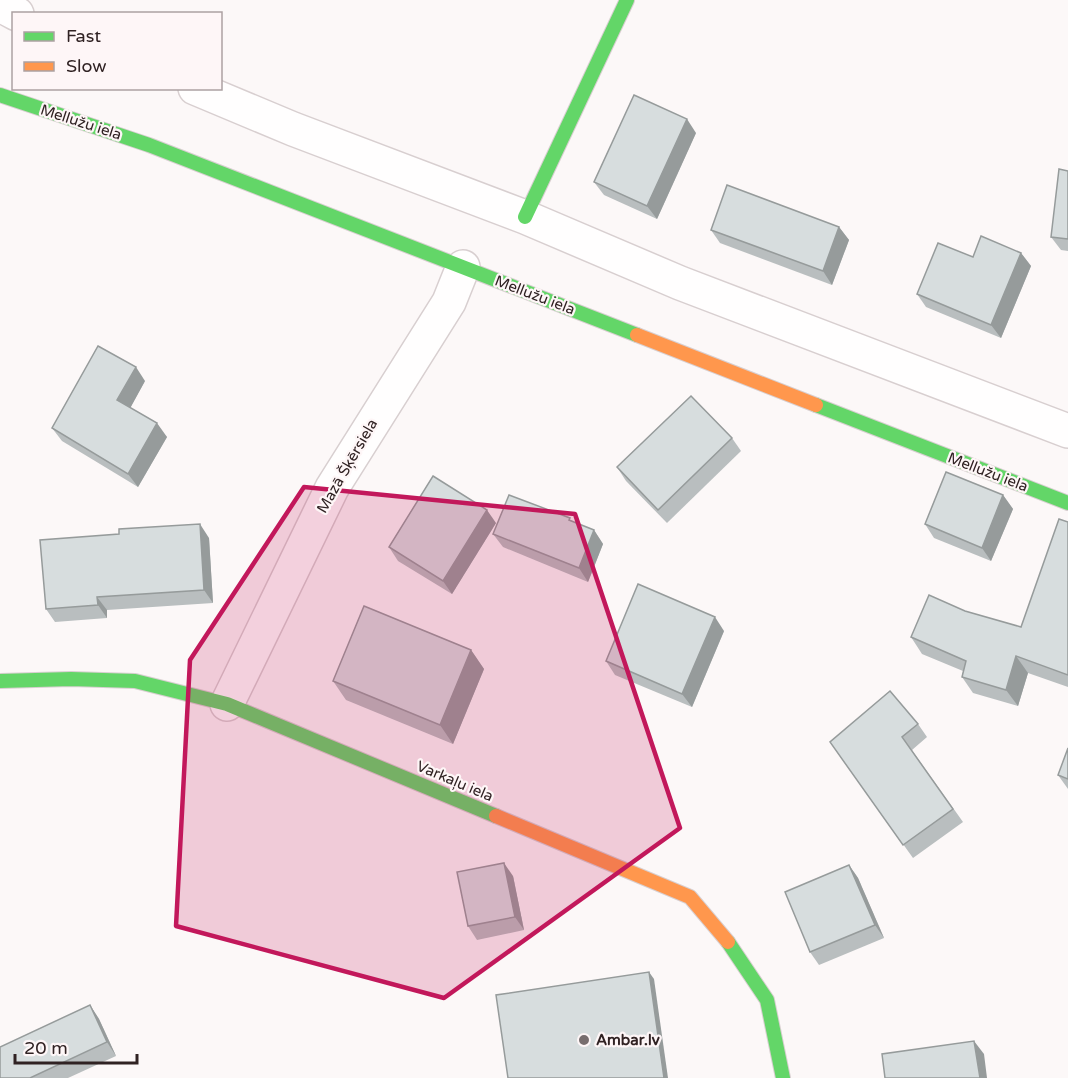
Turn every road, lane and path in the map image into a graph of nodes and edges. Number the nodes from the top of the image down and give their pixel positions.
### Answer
1 (627, 0) edge
2 (200, 90) edge
3 (0, 95) edge
4 (525, 217) junction
5 (464, 267) junction
6 (1068, 431) edge
7 (1068, 503) edge
8 (0, 681) edge
9 (228, 704) junction
10 (783, 1078) edge

1 - 4 street
2 - 4 street
3 - 5 street, Mellužu iela
4 - 6 street
5 - 7 street, Mellužu iela
5 - 9 street, Mazā Šķērsiela
8 - 9 street, Varkaļu iela
9 - 10 street, Varkaļu iela

